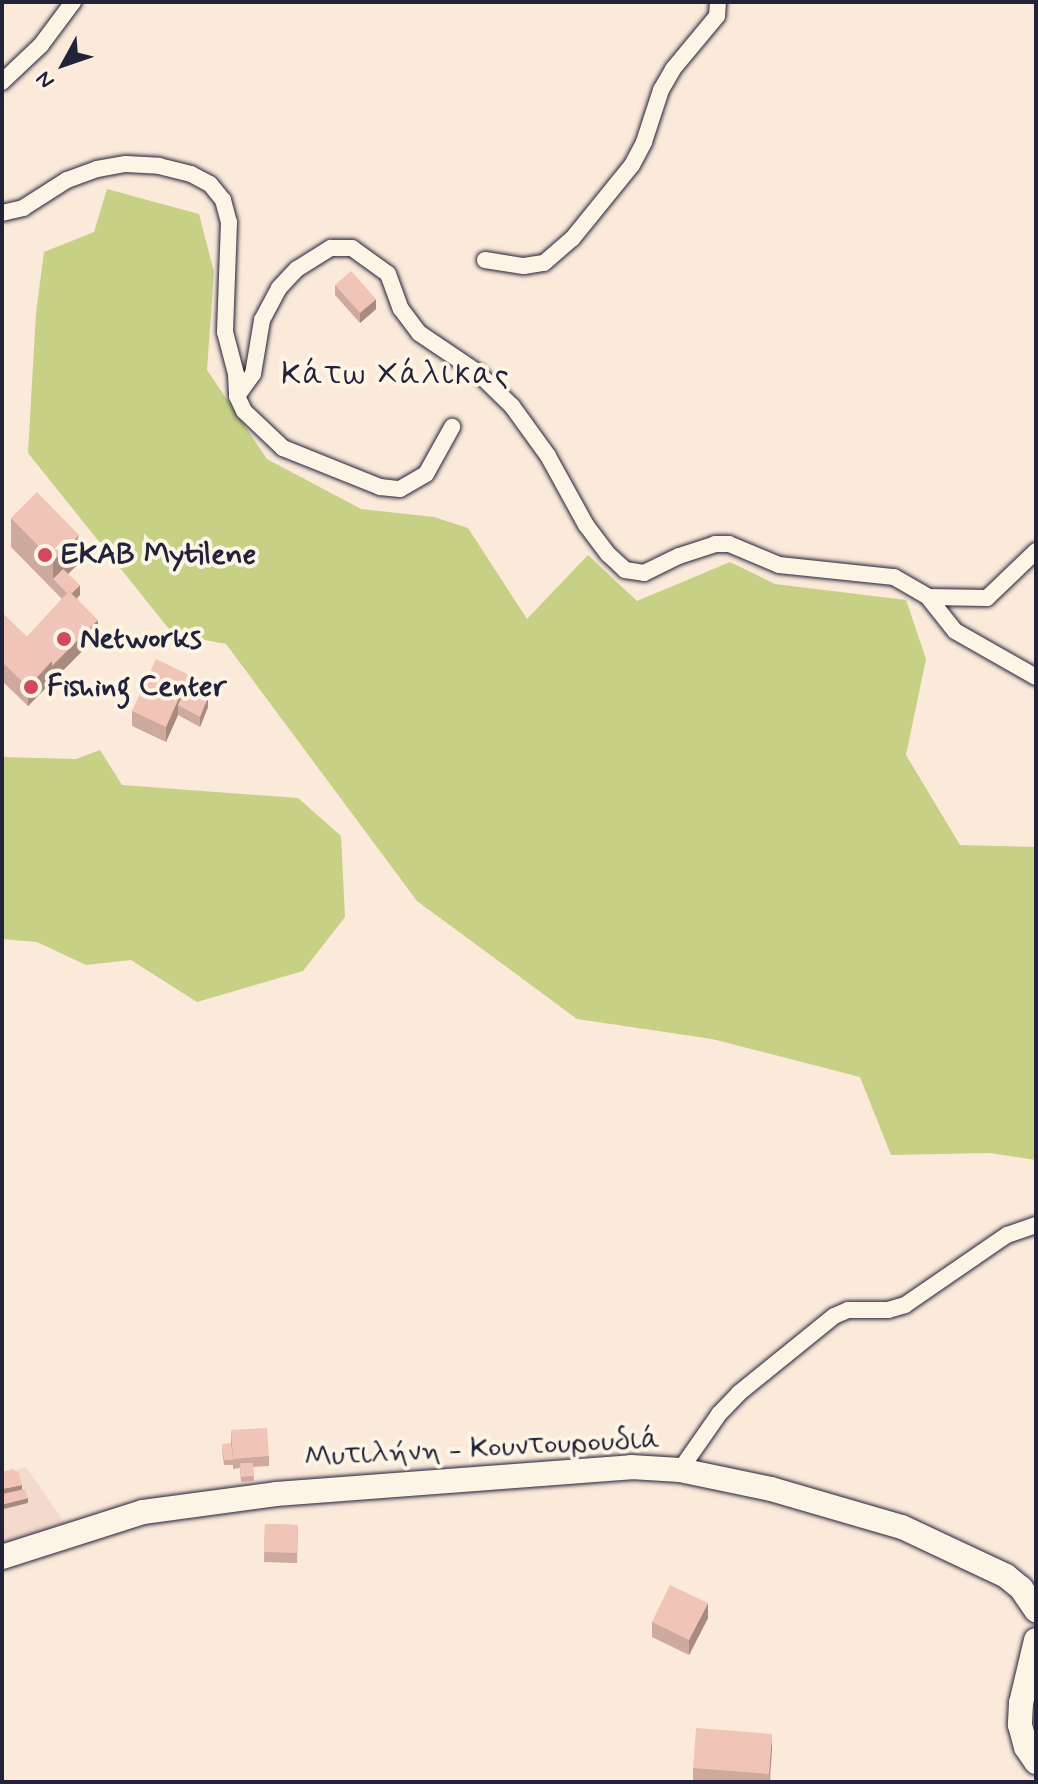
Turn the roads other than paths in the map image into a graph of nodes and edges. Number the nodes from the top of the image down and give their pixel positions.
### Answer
1 (73, 2) edge
2 (718, 2) edge
3 (2, 82) edge
4 (2, 213) edge
5 (485, 260) dead end
6 (237, 396) junction
7 (452, 427) dead end
8 (1036, 551) edge
9 (928, 597) junction
10 (1036, 677) edge
11 (1036, 1225) edge
12 (680, 1470) junction
13 (2, 1557) edge
14 (1036, 1610) edge
15 (1036, 1640) edge
16 (1036, 1762) edge

1 - 3 street
2 - 5 street
4 - 6 street
6 - 7 street
6 - 9 street
8 - 9 street
9 - 10 street
11 - 12 street
12 - 13 main road, Μυτιλήνη - Κουντουρουδιά
12 - 14 main road, Μυτιλήνη - Κουντουρουδιά
15 - 16 main road

